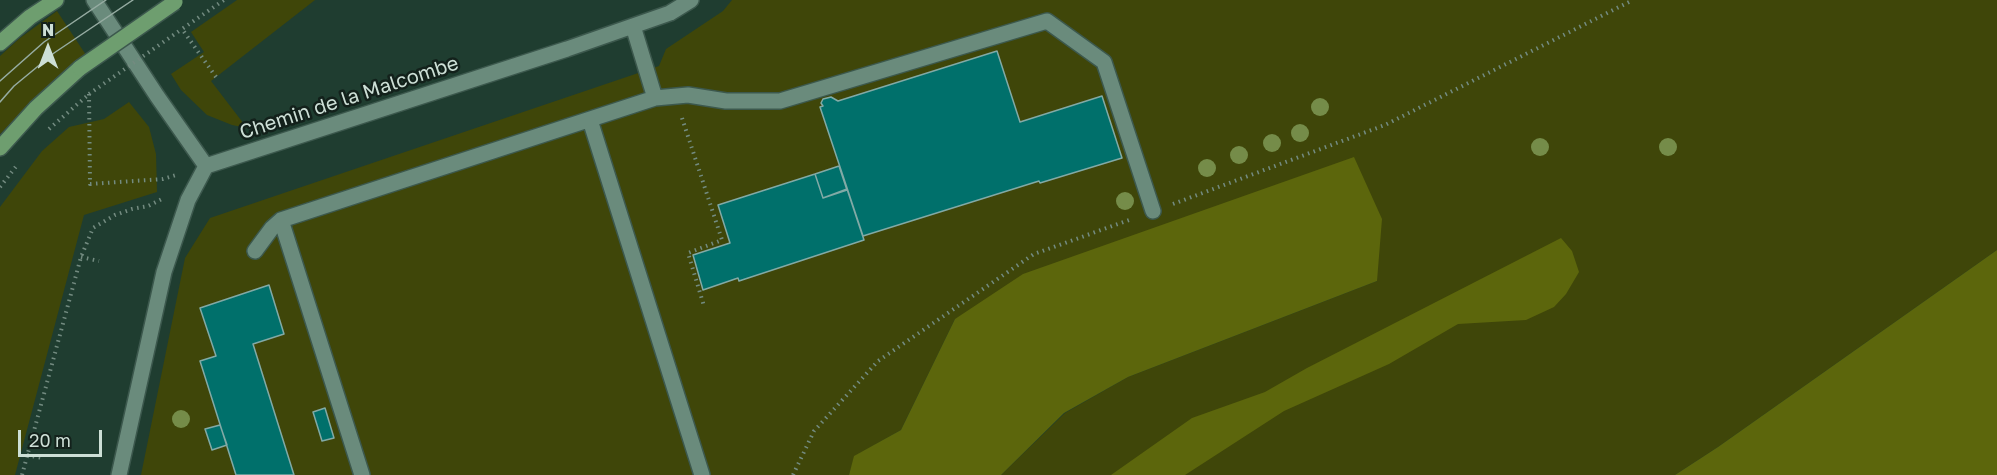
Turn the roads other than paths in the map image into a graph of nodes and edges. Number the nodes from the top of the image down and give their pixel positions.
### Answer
1 (56, 0) edge
2 (94, 0) edge
3 (691, 0) edge
4 (177, 1) edge
5 (633, 26) junction
6 (0, 43) edge
7 (655, 98) junction
8 (590, 120) junction
9 (0, 148) edge
10 (206, 166) junction
11 (1153, 211) road end
12 (281, 220) junction
13 (255, 251) dead end
14 (119, 475) edge
15 (362, 475) edge
16 (702, 475) edge

1 - 6 main road
2 - 10 street
3 - 5 street, Chemin de la Malcombe
4 - 9 main road, bridge
5 - 7 street
5 - 10 street, Chemin de la Malcombe
7 - 8 street
7 - 11 street
8 - 12 street
8 - 16 street
10 - 14 street
12 - 13 street
12 - 15 street

